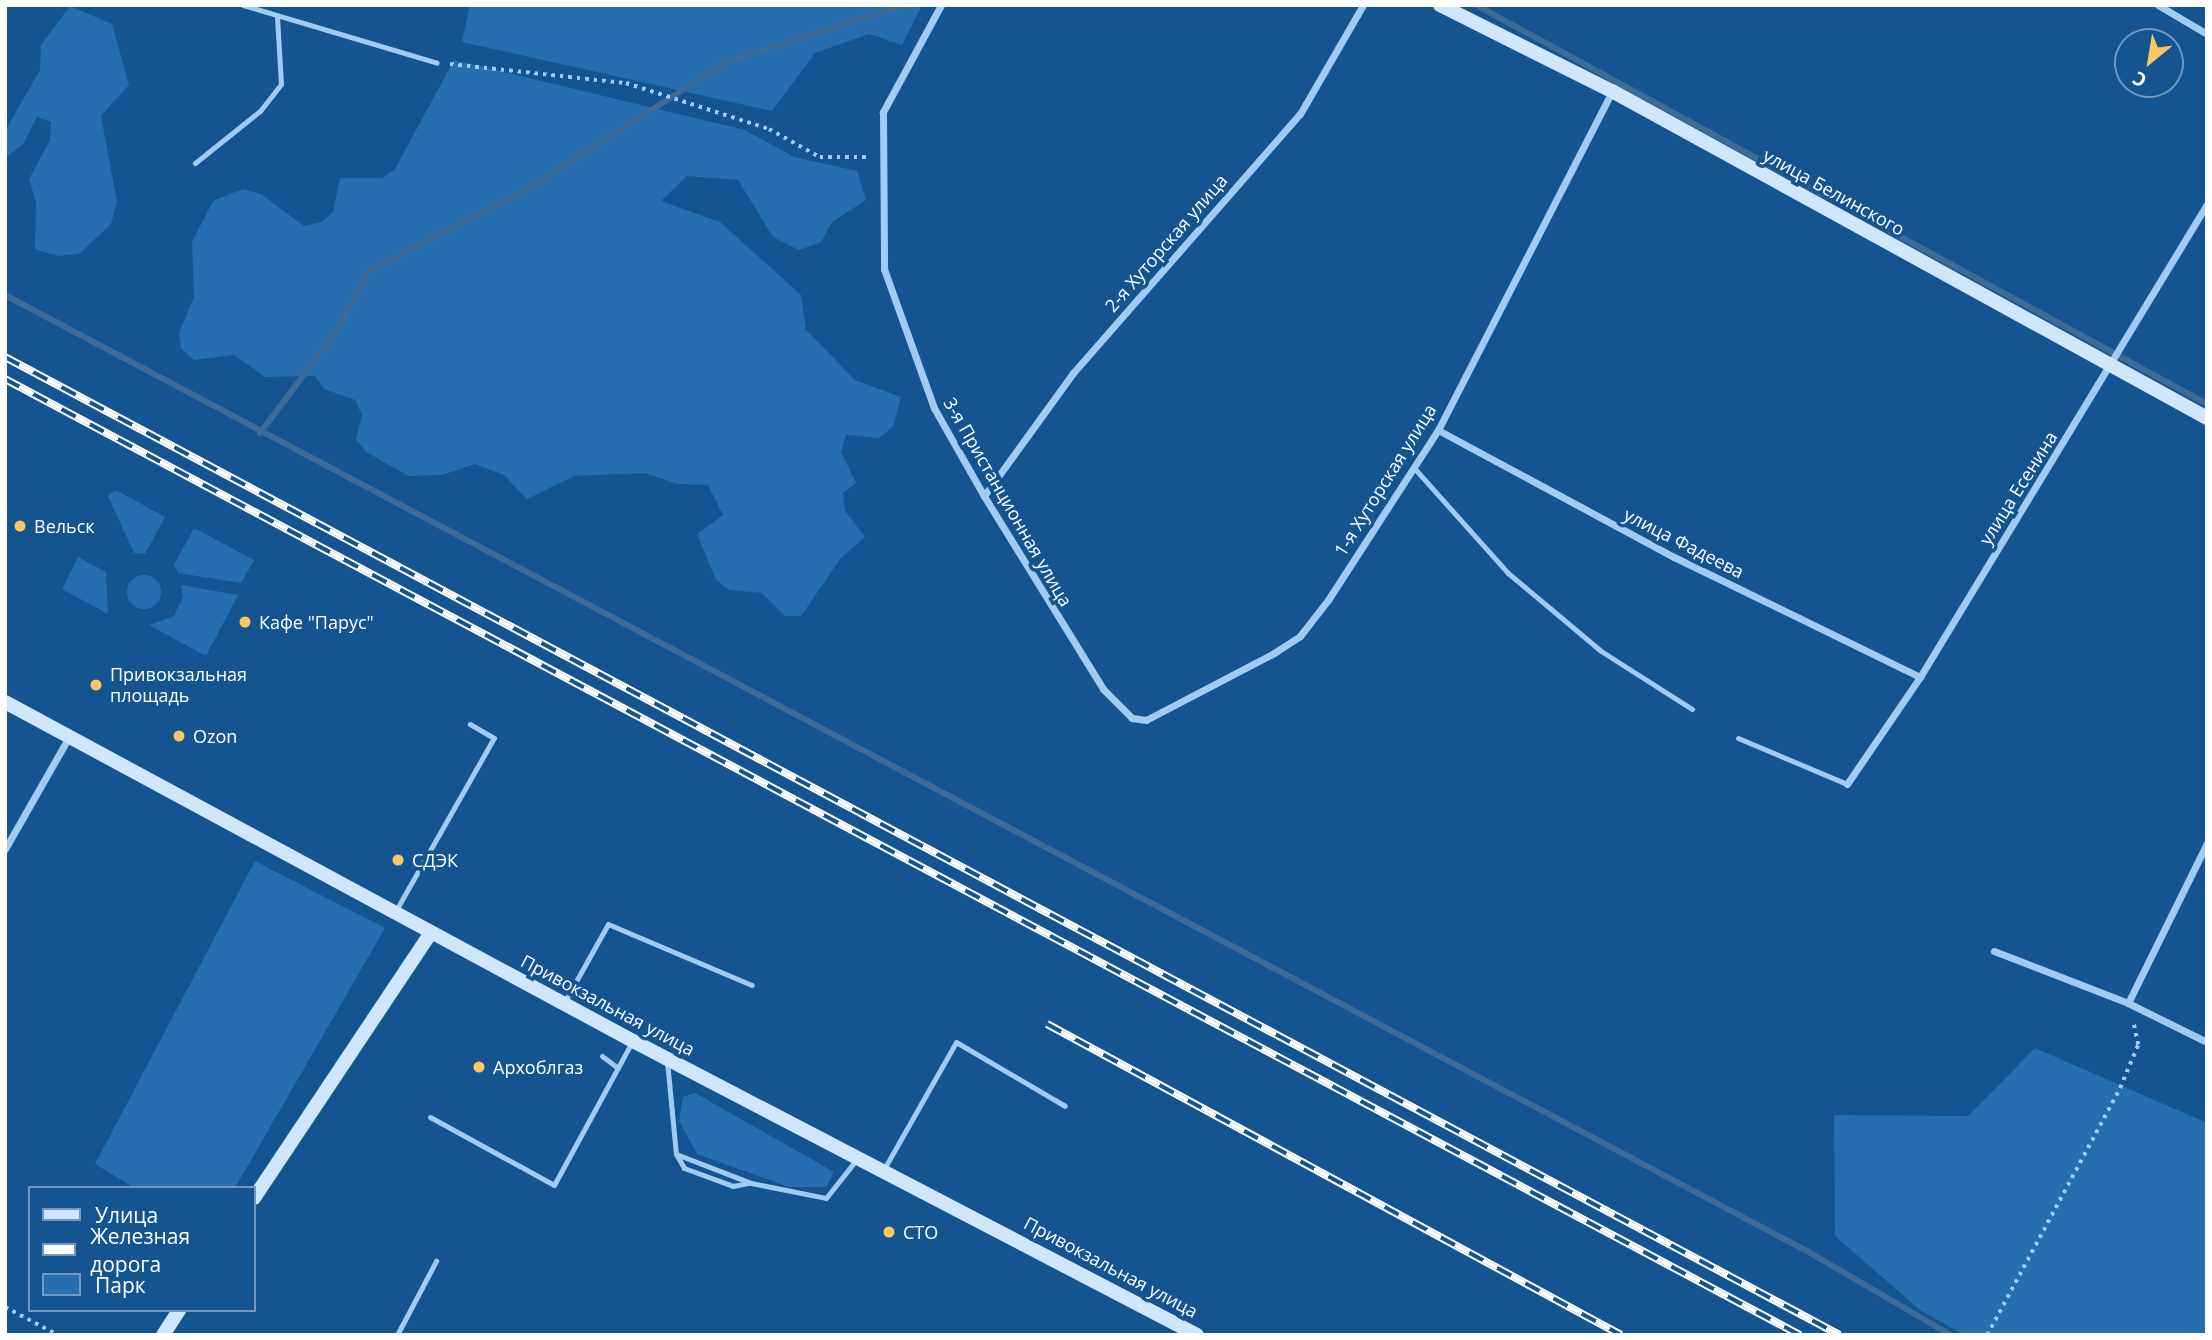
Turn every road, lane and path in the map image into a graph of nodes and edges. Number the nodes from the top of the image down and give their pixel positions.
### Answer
1 (243, 5) edge
2 (941, 5) edge
3 (1363, 5) edge
4 (1440, 5) edge
5 (2158, 5) edge
6 (277, 16) junction
7 (2207, 34) edge
8 (437, 63) joint
9 (1612, 91) junction
10 (880, 157) junction
11 (195, 163) dead end
12 (2207, 204) edge
13 (2111, 367) junction
14 (2207, 418) edge
15 (1438, 430) junction
16 (1415, 470) junction
17 (984, 496) junction
18 (1920, 677) junction
19 (5, 702) edge
20 (1692, 709) dead end
21 (1132, 718) joint
22 (470, 724) dead end
23 (69, 736) junction
24 (1738, 738) dead end
25 (1847, 783) joint
26 (2207, 843) edge
27 (5, 849) edge
28 (394, 914) junction
29 (431, 933) junction
30 (1994, 951) dead end
31 (752, 985) dead end
32 (2128, 1003) junction
33 (563, 1004) junction
34 (633, 1041) junction
35 (2207, 1042) edge
36 (602, 1056) dead end
37 (666, 1058) junction
38 (618, 1068) junction
39 (1065, 1106) dead end
40 (430, 1117) dead end
41 (677, 1154) junction
42 (860, 1155) junction
43 (884, 1168) junction
44 (751, 1183) junction
45 (256, 1195) edge
46 (436, 1261) dead end
47 (5, 1307) edge
48 (178, 1312) edge
49 (58, 1335) edge
50 (163, 1335) edge
51 (397, 1335) edge
52 (1196, 1335) edge
53 (1987, 1335) edge

1 - 6 lane
2 - 10 street, 3-я Пристанционная улица
3 - 17 street, 2-я Хуторская улица
4 - 9 street, улица Белинского
5 - 7 street
6 - 8 lane
6 - 11 lane
8 - 10 path
9 - 13 street, улица Белинского
9 - 15 street, 1-я Хуторская улица
10 - 17 street, 3-я Пристанционная улица
12 - 13 street, улица Есенина
13 - 14 street, улица Белинского
13 - 18 street, улица Есенина
15 - 16 street, 1-я Хуторская улица
15 - 18 street, улица Фадеева
16 - 20 lane
16 - 21 street, 1-я Хуторская улица
17 - 21 street, 3-я Пристанционная улица
18 - 25 street, улица Есенина
19 - 23 street, Привокзальная улица
22 - 28 lane
23 - 27 street
23 - 28 street, Привокзальная улица
24 - 25 lane
26 - 32 street
28 - 29 street, Привокзальная улица
29 - 33 street, Привокзальная улица
29 - 45 street
30 - 32 street
31 - 33 lane
32 - 35 street
32 - 53 path
33 - 34 street, Привокзальная улица
34 - 37 street, Привокзальная улица
34 - 38 lane
36 - 38 lane
37 - 41 lane
37 - 42 street, Привокзальная улица
38 - 40 lane
39 - 43 lane
41 - 44 lane
41 - 44 lane
42 - 43 street, Привокзальная улица
42 - 44 lane
43 - 52 street, Привокзальная улица
46 - 51 lane
47 - 49 path
48 - 50 street

